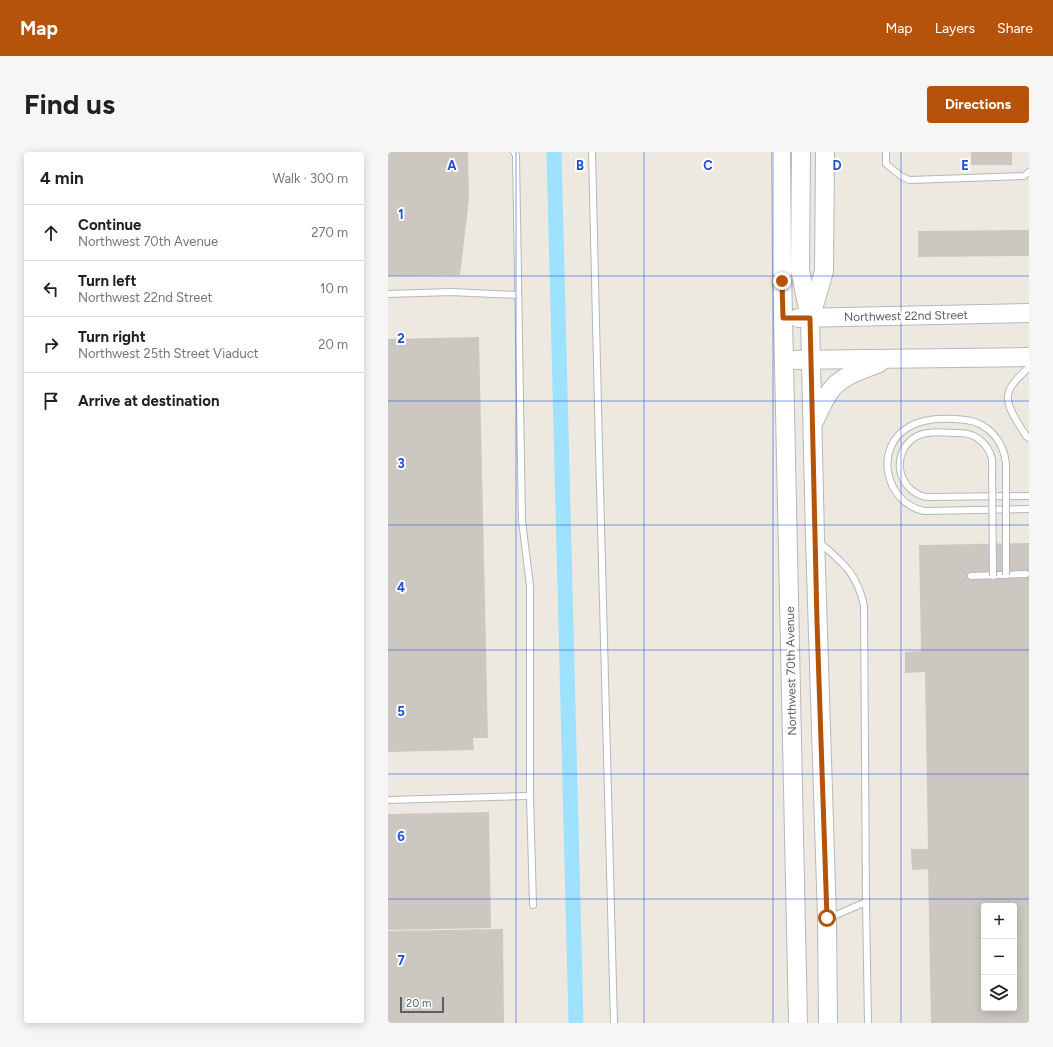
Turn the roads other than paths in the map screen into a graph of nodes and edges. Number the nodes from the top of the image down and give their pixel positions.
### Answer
1 (514, 152) edge
2 (592, 152) edge
3 (781, 152) edge
4 (801, 152) edge
5 (825, 152) edge
6 (886, 152) edge
7 (1029, 172) edge
8 (388, 294) edge
9 (518, 295) junction
10 (1029, 313) edge
11 (783, 318) junction
12 (810, 318) junction
13 (1029, 357) edge
14 (888, 359) junction
15 (784, 360) junction
16 (811, 360) junction
17 (1029, 367) edge
18 (812, 424) junction
19 (1029, 438) edge
20 (1029, 496) edge
21 (1029, 509) edge
22 (815, 538) junction
23 (1026, 574) dead end
24 (1006, 575) junction
25 (971, 576) dead end
26 (993, 576) junction
27 (530, 796) junction
28 (388, 800) edge
29 (866, 902) junction
30 (533, 904) dead end
31 (827, 918) junction
32 (614, 1023) edge
33 (798, 1023) edge
34 (828, 1023) edge
35 (868, 1023) edge

1 - 9 lane
2 - 32 lane
3 - 11 main road, Northwest 70th Avenue
4 - 12 main road
5 - 12 main road
6 - 7 lane
8 - 9 lane
9 - 27 lane
10 - 12 main road, Northwest 22nd Street
11 - 12 main road, Northwest 22nd Street
11 - 15 main road, Northwest 70th Avenue
12 - 16 main road
13 - 14 main road
14 - 16 main road
14 - 18 main road
15 - 16 main road
15 - 33 main road, Northwest 70th Avenue
16 - 18 main road
17 - 19 lane
18 - 22 main road
20 - 26 lane, bridge
21 - 24 lane, bridge
22 - 29 lane
22 - 31 main road
23 - 24 lane
24 - 26 lane
25 - 26 lane
27 - 28 lane
27 - 30 lane
29 - 31 lane
29 - 35 lane
31 - 34 main road

